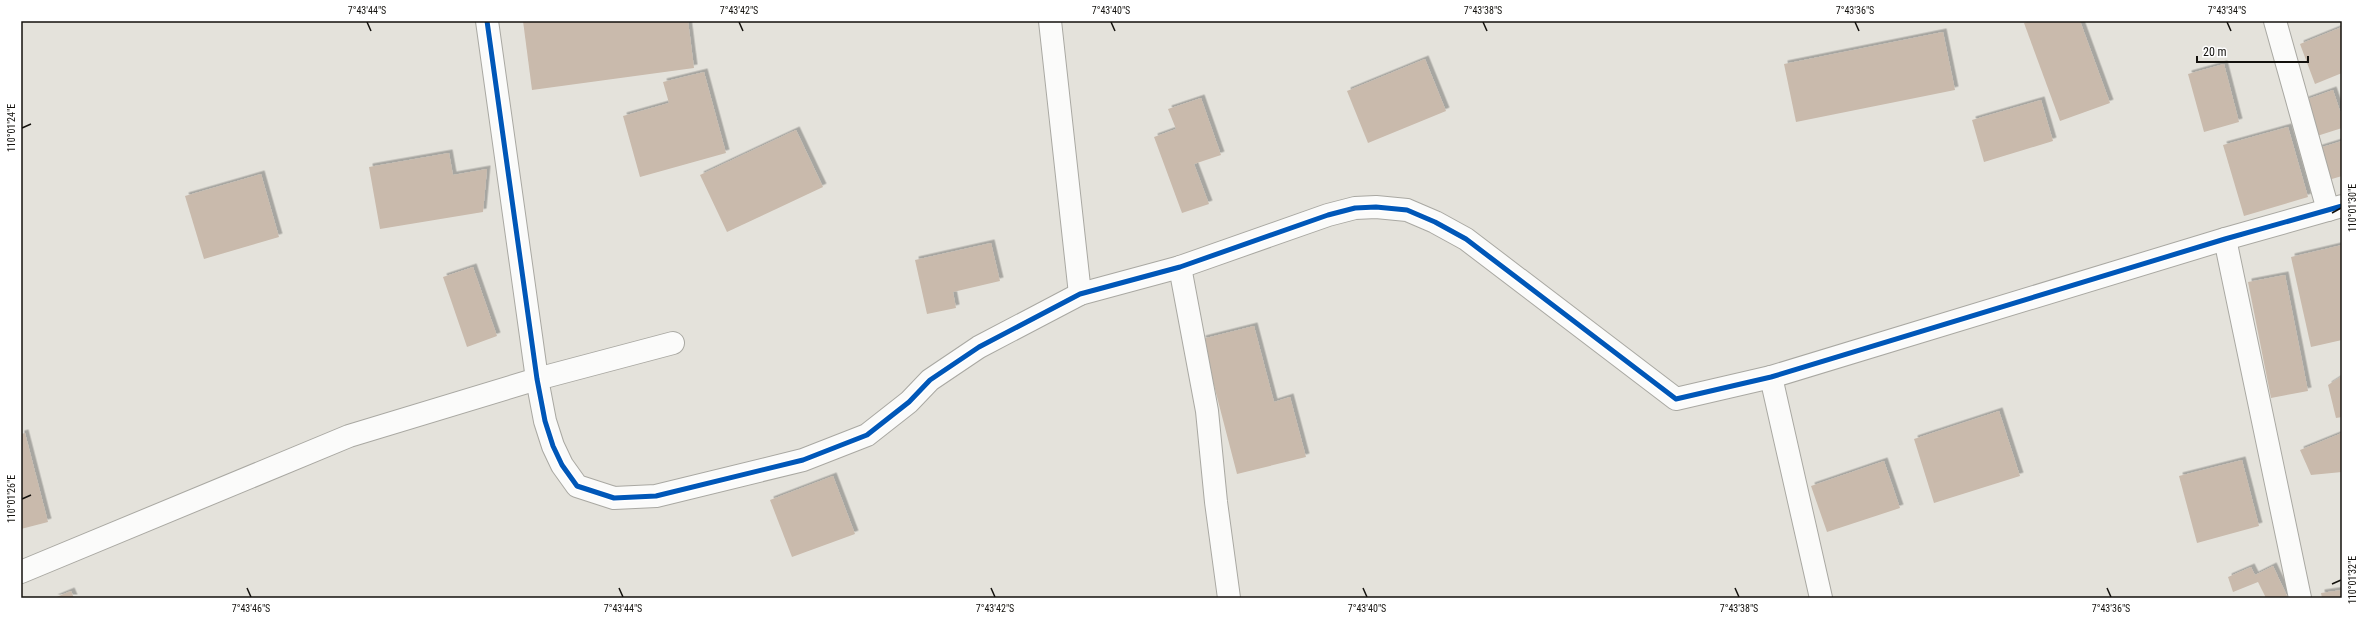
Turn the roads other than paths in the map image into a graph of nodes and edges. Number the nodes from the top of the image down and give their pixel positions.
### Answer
1 (487, 21) edge
2 (1050, 21) edge
3 (2275, 21) edge
4 (2335, 208) edge
5 (2225, 239) junction
6 (1180, 267) junction
7 (1080, 294) junction
8 (673, 343) dead end
9 (1771, 377) junction
10 (537, 379) junction
11 (21, 572) edge
12 (1229, 598) edge
13 (1821, 598) edge
14 (2300, 598) edge

1 - 10 street
2 - 7 street
3 - 4 street
4 - 5 street
5 - 9 street
5 - 14 street
6 - 7 street
6 - 9 street
6 - 12 street
7 - 10 street
8 - 10 street
9 - 13 street
10 - 11 street

